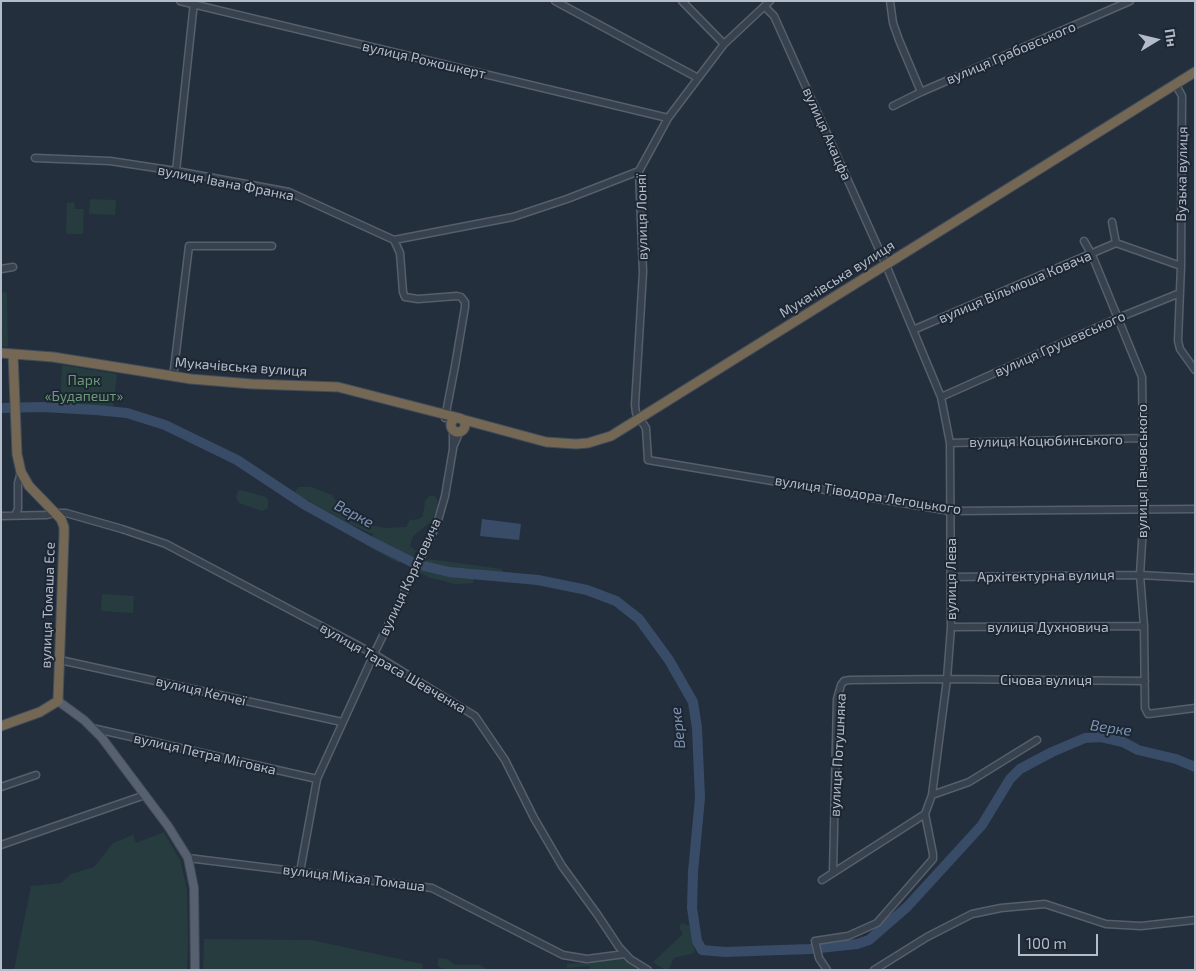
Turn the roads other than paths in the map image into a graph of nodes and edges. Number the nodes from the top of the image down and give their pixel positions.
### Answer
1 (180, 1) edge
2 (555, 1) edge
3 (682, 1) edge
4 (770, 1) edge
5 (890, 1) edge
6 (1130, 1) edge
7 (194, 3) edge
8 (764, 7) junction
9 (724, 44) junction
10 (1195, 72) edge
11 (698, 78) junction
12 (1176, 84) junction
13 (920, 92) junction
14 (893, 106) dead end
15 (668, 118) junction
16 (35, 158) dead end
17 (639, 170) junction
18 (176, 171) junction
19 (1112, 222) dead end
20 (394, 240) junction
21 (1084, 241) dead end
22 (1116, 243) junction
23 (272, 246) dead end
24 (1092, 255) junction
25 (886, 265) junction
26 (1181, 266) junction
27 (13, 267) dead end
28 (1, 269) edge
29 (1180, 292) junction
30 (1118, 318) junction
31 (914, 330) junction
32 (1, 353) edge
33 (13, 354) junction
34 (1195, 370) edge
35 (173, 376) junction
36 (941, 397) junction
37 (445, 416) junction
38 (639, 418) junction
39 (460, 419) junction
40 (476, 424) junction
41 (457, 429) junction
42 (1143, 438) junction
43 (950, 443) junction
44 (21, 472) junction
45 (1195, 509) edge
46 (1144, 510) junction
47 (950, 511) junction
48 (55, 513) junction
49 (15, 515) junction
50 (1, 516) edge
51 (1140, 575) junction
52 (951, 577) junction
53 (1195, 578) edge
54 (1144, 626) junction
55 (951, 627) junction
56 (374, 654) junction
57 (60, 660) junction
58 (947, 679) junction
59 (1145, 680) junction
60 (58, 700) junction
61 (1195, 708) edge
62 (342, 722) junction
63 (1, 726) edge
64 (92, 728) junction
65 (1037, 740) dead end
66 (36, 775) dead end
67 (317, 779) junction
68 (1, 787) edge
69 (144, 795) junction
70 (932, 795) junction
71 (925, 814) junction
72 (1, 845) edge
73 (188, 858) junction
74 (300, 872) junction
75 (833, 872) junction
76 (822, 880) dead end
77 (1195, 920) edge
78 (625, 954) junction
79 (195, 970) edge
80 (648, 970) edge
81 (827, 970) edge
82 (874, 970) edge

1 - 7 street, вулиця Рожошкерт
2 - 11 street
3 - 9 street
4 - 8 street, вулиця Лоняї
5 - 13 street
6 - 13 street, вулиця Грабовського
7 - 15 street, вулиця Рожошкерт
7 - 18 street
8 - 9 street, вулиця Лоняї
8 - 25 street, вулиця Акацфа
9 - 11 street, вулиця Лоняї
10 - 12 highway, Мукачівська вулиця
11 - 15 street, вулиця Лоняї
12 - 25 highway, Мукачівська вулиця
12 - 26 street, Вузька вулиця
13 - 14 street, вулиця Грабовського
15 - 17 street, вулиця Лоняї
16 - 18 street, вулиця Івана Франка
17 - 20 street
17 - 38 street, вулиця Лоняї
18 - 20 street, вулиця Івана Франка
19 - 22 street
20 - 37 street
21 - 24 street, вулиця Пачовського
22 - 24 street, вулиця Вільмоша Ковача
22 - 26 street
23 - 35 street
24 - 30 street, вулиця Пачовського
24 - 31 street, вулиця Вільмоша Ковача
25 - 31 street, вулиця Лева
25 - 38 highway, Мукачівська вулиця
26 - 29 street, Вузька вулиця
27 - 28 street
29 - 30 street, вулиця Грушевського
29 - 34 street, Вузька вулиця
30 - 36 street, вулиця Грушевського
30 - 42 street, вулиця Пачовського
31 - 36 street, вулиця Лева
32 - 33 highway, Мукачівська вулиця
33 - 35 highway, Мукачівська вулиця
33 - 44 highway
35 - 37 highway, Мукачівська вулиця
36 - 43 street, вулиця Лева
37 - 39 highway, Мукачівська вулиця
37 - 41 highway, Мукачівська вулиця
38 - 40 highway, Мукачівська вулиця
38 - 47 street, вулиця Тіводора Легоцького
39 - 40 highway, Мукачівська вулиця
39 - 41 highway
40 - 41 highway
41 - 56 street, вулиця Корятовича
42 - 43 street, вулиця Коцюбинського
42 - 46 street, вулиця Пачовського
43 - 47 street, вулиця Лева
44 - 48 highway
44 - 49 street
45 - 46 street, вулиця Тіводора Легоцького
46 - 47 street, вулиця Тіводора Легоцького
46 - 51 street, вулиця Пачовського
47 - 52 street, вулиця Лева
48 - 49 street, вулиця Тараса Шевченка
48 - 56 street, вулиця Тараса Шевченка
48 - 57 highway, вулиця Томаша Есе
49 - 50 street, вулиця Тараса Шевченка
51 - 52 street, Архітектурна вулиця
51 - 53 street, Архітектурна вулиця
51 - 54 street, вулиця Пачовського
52 - 55 street, вулиця Лева
54 - 55 street, вулиця Духновича
54 - 59 street, вулиця Пачовського
55 - 58 street, вулиця Лева
56 - 62 street, вулиця Корятовича
56 - 78 street, вулиця Тараса Шевченка
57 - 60 highway, вулиця Томаша Есе
57 - 62 street, вулиця Келчеї
58 - 59 street, Січова вулиця
58 - 70 street, вулиця Лева
58 - 75 street, вулиця Потушняка
59 - 61 street, вулиця Пачовського
60 - 63 highway
60 - 64 main road
62 - 67 street, вулиця Корятовича
64 - 67 street, вулиця Петра Міговка
64 - 69 main road
65 - 70 street
66 - 68 street
67 - 74 street, вулиця Корятовича
69 - 72 street
69 - 73 main road
70 - 71 street, вулиця Лева
71 - 75 street
71 - 81 street
73 - 74 street, вулиця Міхая Томаша
73 - 79 main road
74 - 78 street, вулиця Міхая Томаша
75 - 76 street
77 - 82 street
78 - 80 street, вулиця Тараса Шевченка

